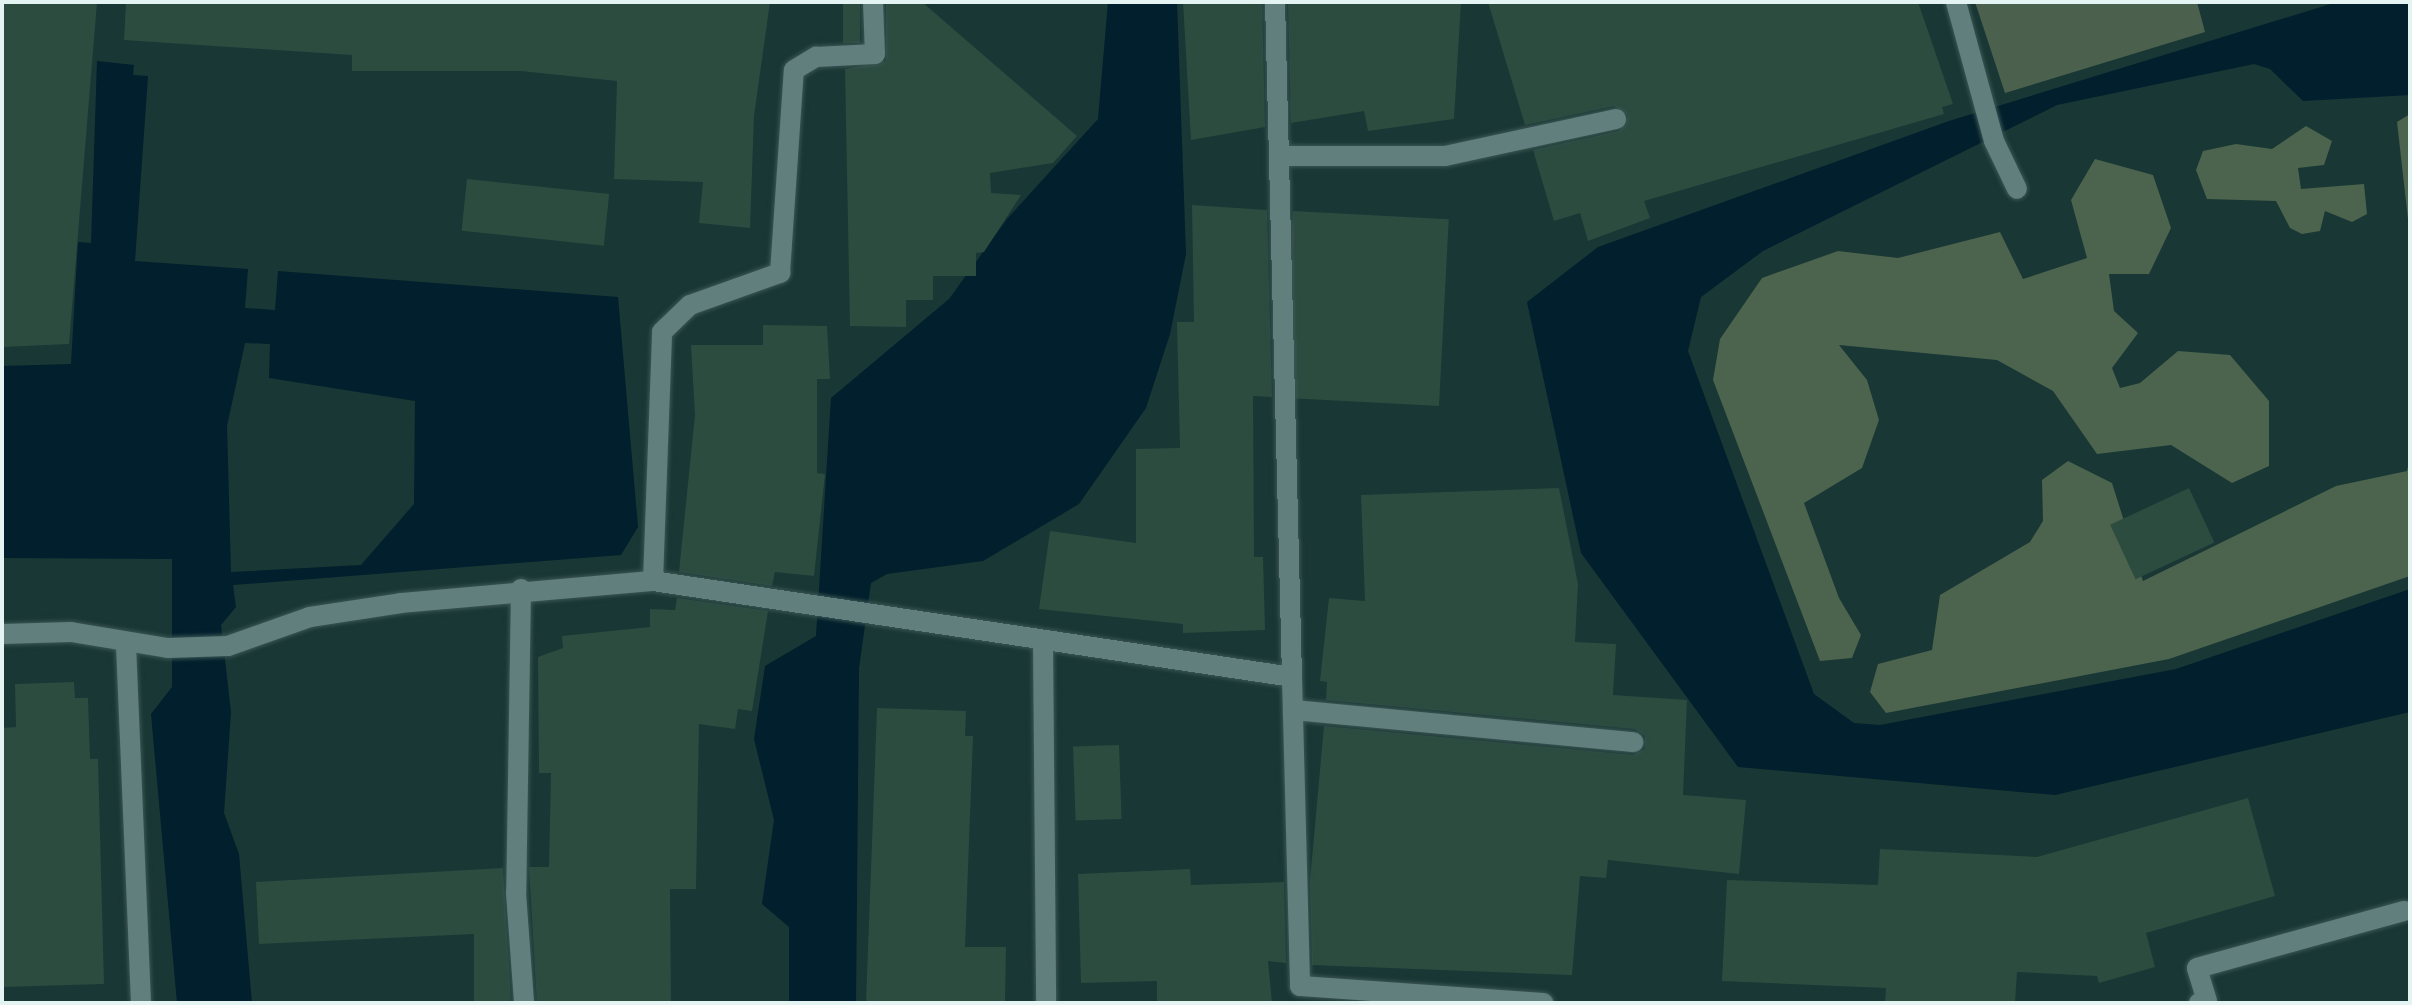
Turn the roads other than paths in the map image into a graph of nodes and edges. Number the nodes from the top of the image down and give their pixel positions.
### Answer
1 (873, 2) edge
2 (1275, 2) edge
3 (1956, 2) edge
4 (1616, 119) dead end
5 (1279, 156) junction
6 (2017, 189) dead end
7 (653, 581) junction
8 (521, 589) junction
9 (2, 634) edge
10 (1043, 641) junction
11 (126, 645) junction
12 (1292, 677) junction
13 (1293, 710) junction
14 (1634, 742) dead end
15 (2404, 911) dead end
16 (141, 1003) edge
17 (524, 1003) edge
18 (1046, 1003) edge
19 (1543, 1003) edge
20 (2199, 1003) edge

1 - 7 street
2 - 5 street
3 - 6 street
4 - 5 street
5 - 12 street
7 - 8 street
7 - 10 street
8 - 11 street
8 - 17 street
9 - 11 street
10 - 12 street
10 - 18 street
11 - 16 street
12 - 13 street
13 - 14 street
13 - 19 street
15 - 20 street

